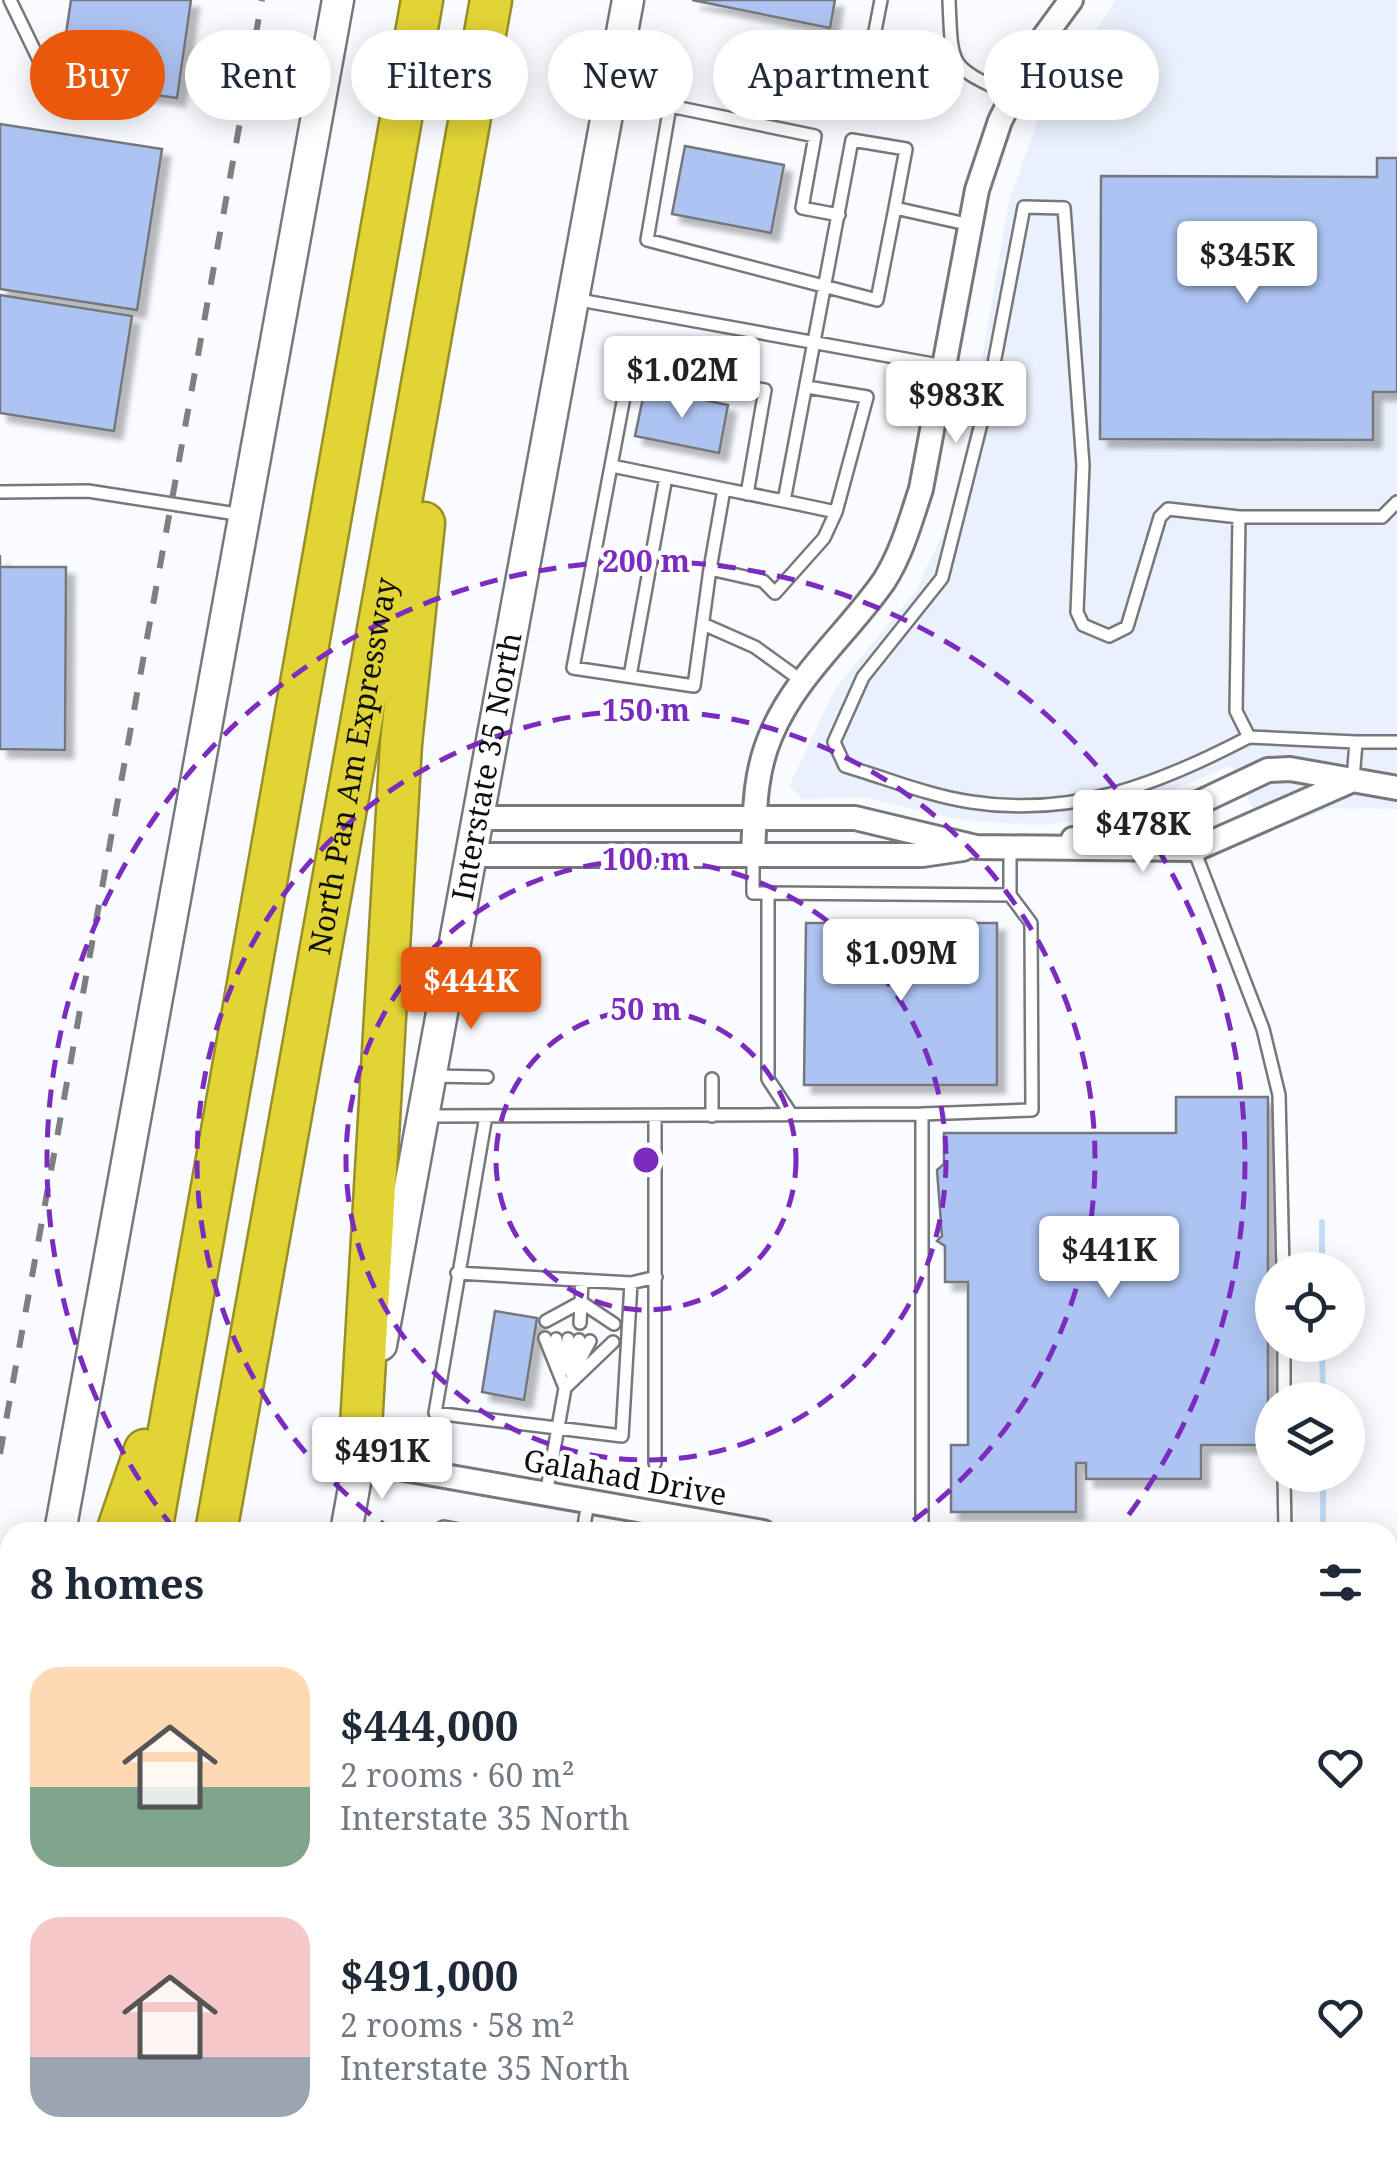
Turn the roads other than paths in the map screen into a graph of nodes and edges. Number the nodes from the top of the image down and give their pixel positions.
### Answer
1 (10, 0) edge
2 (338, 0) edge
3 (422, 0) edge
4 (492, 0) edge
5 (628, 0) edge
6 (880, 0) edge
7 (949, 0) edge
8 (1071, 0) edge
9 (875, 30) edge
10 (1049, 30) edge
11 (30, 41) edge
12 (984, 82) edge
13 (1002, 120) edge
14 (896, 208) junction
15 (839, 215) junction
16 (971, 225) junction
17 (826, 288) junction
18 (574, 299) junction
19 (817, 342) junction
20 (944, 366) junction
21 (808, 387) junction
22 (612, 466) junction
23 (666, 477) junction
24 (724, 489) junction
25 (0, 492) edge
26 (747, 494) junction
27 (784, 500) junction
28 (1397, 502) edge
29 (836, 512) junction
30 (242, 514) junction
31 (1239, 517) junction
32 (710, 569) junction
33 (703, 624) junction
34 (630, 676) junction
35 (802, 681) junction
36 (1250, 737) junction
37 (1356, 742) junction
38 (1397, 742) edge
39 (1250, 777) junction
40 (1353, 780) junction
41 (1397, 788) edge
42 (1180, 811) junction
43 (1266, 817) junction
44 (480, 818) junction
45 (754, 818) junction
46 (976, 847) junction
47 (1015, 849) junction
48 (1196, 849) junction
49 (474, 855) junction
50 (754, 855) junction
51 (768, 893) junction
52 (1010, 895) junction
53 (432, 1076) junction
54 (488, 1077) dead end
55 (712, 1078) dead end
56 (792, 1114) junction
57 (922, 1114) junction
58 (424, 1116) junction
59 (486, 1116) junction
60 (712, 1116) junction
61 (655, 1118) junction
62 (1283, 1252) edge
63 (457, 1273) junction
64 (656, 1277) junction
65 (582, 1280) junction
66 (631, 1284) junction
67 (192, 1298) junction
68 (582, 1302) junction
69 (580, 1322) junction
70 (579, 1340) junction
71 (565, 1388) junction
72 (558, 1430) junction
73 (359, 1462) junction
74 (655, 1463) dead end
75 (1284, 1492) edge
76 (546, 1495) junction
77 (588, 1502) junction
78 (62, 1522) edge
79 (120, 1522) edge
80 (153, 1522) edge
81 (218, 1522) edge
82 (348, 1522) edge
83 (585, 1522) edge
84 (705, 1522) edge
85 (922, 1522) edge
86 (1284, 1522) edge

1 - 11 lane
2 - 30 main road
3 - 67 highway
4 - 73 highway
4 - 81 highway, North Pan Am Expressway
5 - 18 main road, Interstate 35 North
6 - 9 lane
7 - 12 lane
8 - 10 street
13 - 16 street
14 - 15 lane
14 - 16 lane
14 - 17 lane
15 - 17 lane
15 - 17 lane
16 - 20 street
17 - 19 lane
18 - 19 lane
18 - 44 main road, Interstate 35 North
19 - 20 lane
19 - 21 lane
20 - 35 street
21 - 27 lane
21 - 29 lane
22 - 23 lane
22 - 26 lane
22 - 34 lane
23 - 24 lane
23 - 34 lane
24 - 26 lane
24 - 32 lane
25 - 30 lane
26 - 27 lane
27 - 29 lane
28 - 31 lane
29 - 32 lane
30 - 78 main road
31 - 36 lane
31 - 36 lane
32 - 33 lane
33 - 34 lane
33 - 35 lane
35 - 45 street
36 - 37 lane
37 - 38 lane
37 - 40 lane
39 - 40 street
39 - 42 street
39 - 43 street
40 - 41 street
40 - 43 street
42 - 47 street
42 - 48 lane
43 - 48 street
44 - 45 street
44 - 49 main road, Interstate 35 North
45 - 46 street
45 - 50 street
46 - 47 street
46 - 50 street
47 - 48 street
47 - 52 lane
48 - 62 lane
49 - 50 street
49 - 53 main road, Interstate 35 North
50 - 51 lane
51 - 52 lane
51 - 56 lane
52 - 57 lane
53 - 54 lane
53 - 58 main road, Interstate 35 North
55 - 60 lane
56 - 57 lane
56 - 60 lane
57 - 85 lane
58 - 59 lane
58 - 73 main road, Interstate 35 North
59 - 61 lane
59 - 63 lane
60 - 61 lane
61 - 64 lane
63 - 65 lane
63 - 72 lane
64 - 66 lane
64 - 74 lane
65 - 66 lane
65 - 68 lane
66 - 72 lane
67 - 79 highway
67 - 80 highway
68 - 69 lane
68 - 69 lane
68 - 69 lane
68 - 69 lane
70 - 71 lane
70 - 71 lane
70 - 71 lane
70 - 71 lane
71 - 72 lane
72 - 76 lane
73 - 76 street, Galahad Drive
73 - 82 main road, Interstate 35 North
75 - 86 lane
76 - 77 street, Galahad Drive
77 - 83 lane
77 - 84 street, Galahad Drive

